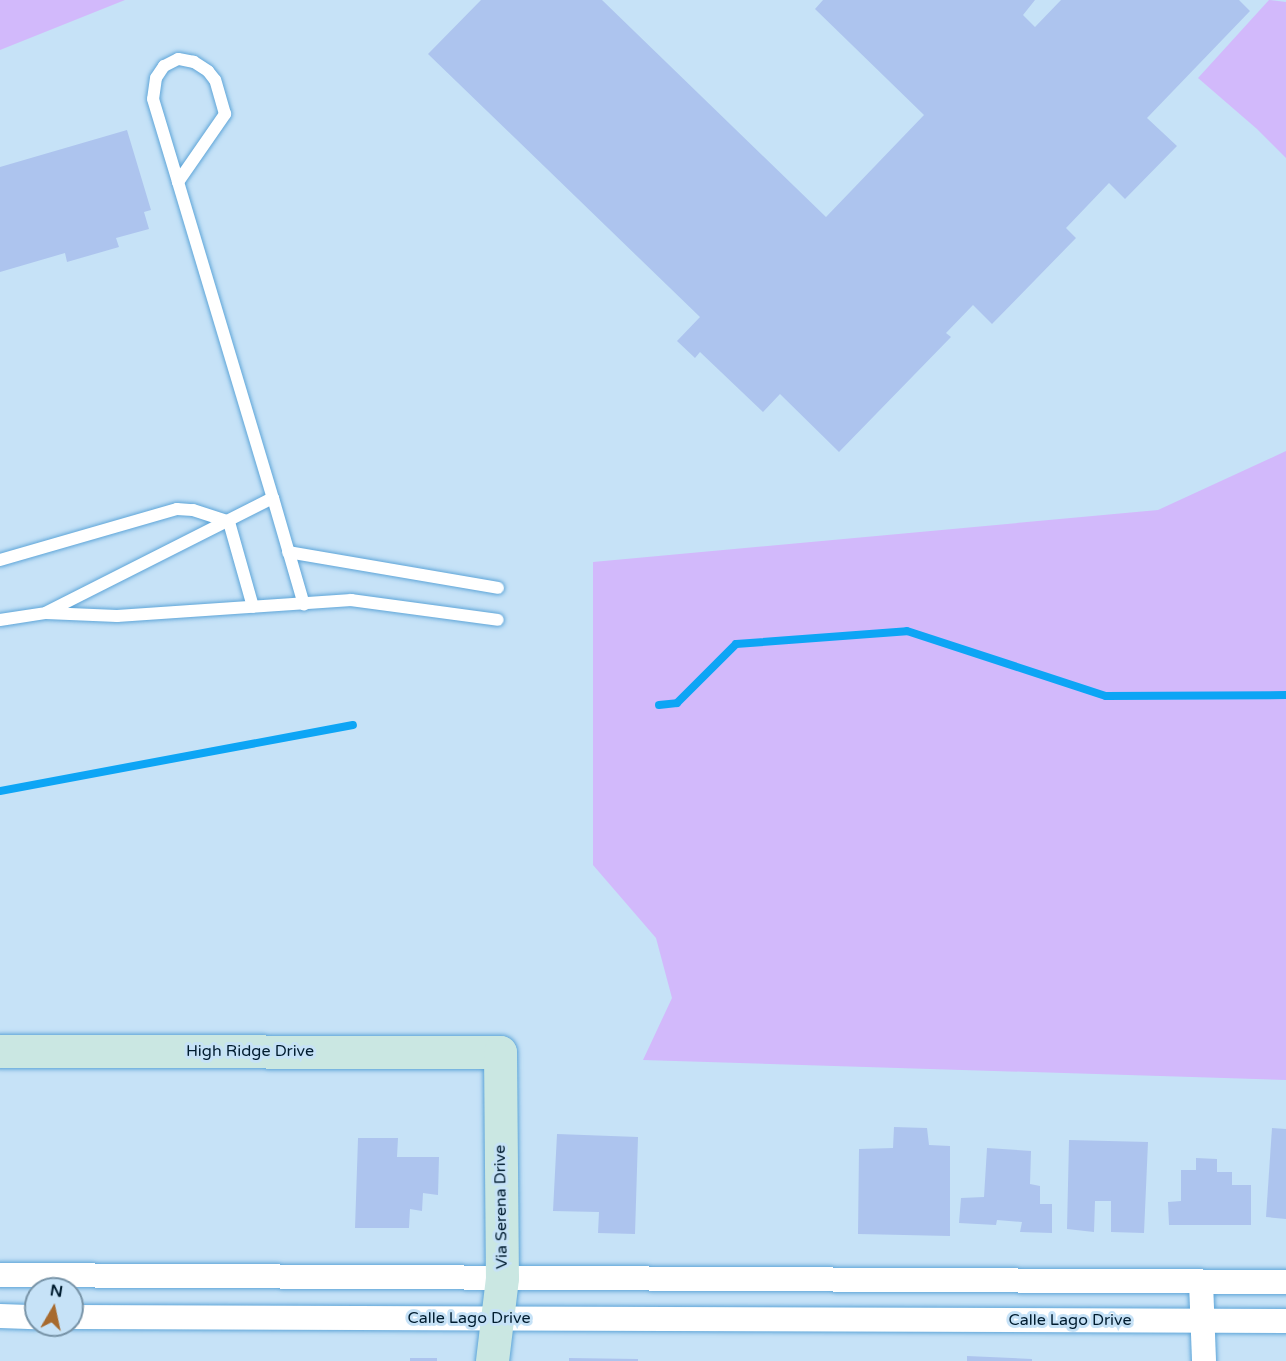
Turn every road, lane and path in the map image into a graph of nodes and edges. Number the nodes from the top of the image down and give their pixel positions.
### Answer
1 (178, 182) junction
2 (273, 498) junction
3 (229, 522) junction
4 (288, 552) junction
5 (0, 560) edge
6 (498, 588) dead end
7 (304, 605) junction
8 (253, 607) junction
9 (46, 613) junction
10 (0, 620) edge
11 (498, 620) dead end
12 (0, 1050) edge
13 (500, 1052) joint
14 (0, 1275) edge
15 (86, 1276) junction
16 (502, 1278) junction
17 (855, 1282) junction
18 (1201, 1282) junction
19 (1286, 1282) edge
20 (84, 1286) edge
21 (0, 1317) edge
22 (24, 1317) edge
23 (84, 1317) edge
24 (498, 1318) junction
25 (853, 1320) junction
26 (1203, 1320) junction
27 (1286, 1321) edge
28 (492, 1361) edge
29 (1204, 1361) edge

1 - 1 lane
1 - 2 lane
2 - 3 lane
2 - 4 lane
3 - 5 lane
3 - 8 lane
3 - 9 lane
4 - 6 lane
4 - 7 lane
7 - 8 lane
7 - 11 lane
8 - 9 lane
9 - 10 lane
12 - 13 street, High Ridge Drive
13 - 16 street, Via Serena Drive
14 - 15 street
15 - 16 street
15 - 20 street, Calle Lago Drive
16 - 17 street
16 - 24 street, Via Serena Drive
17 - 18 street
17 - 25 street
18 - 19 street
18 - 26 street
21 - 22 street
23 - 24 street, Calle Lago Drive
24 - 25 street, Calle Lago Drive
24 - 28 street, Via Serena Drive
25 - 26 street, Calle Lago Drive
26 - 27 street, Calle Lago Drive
26 - 29 street

